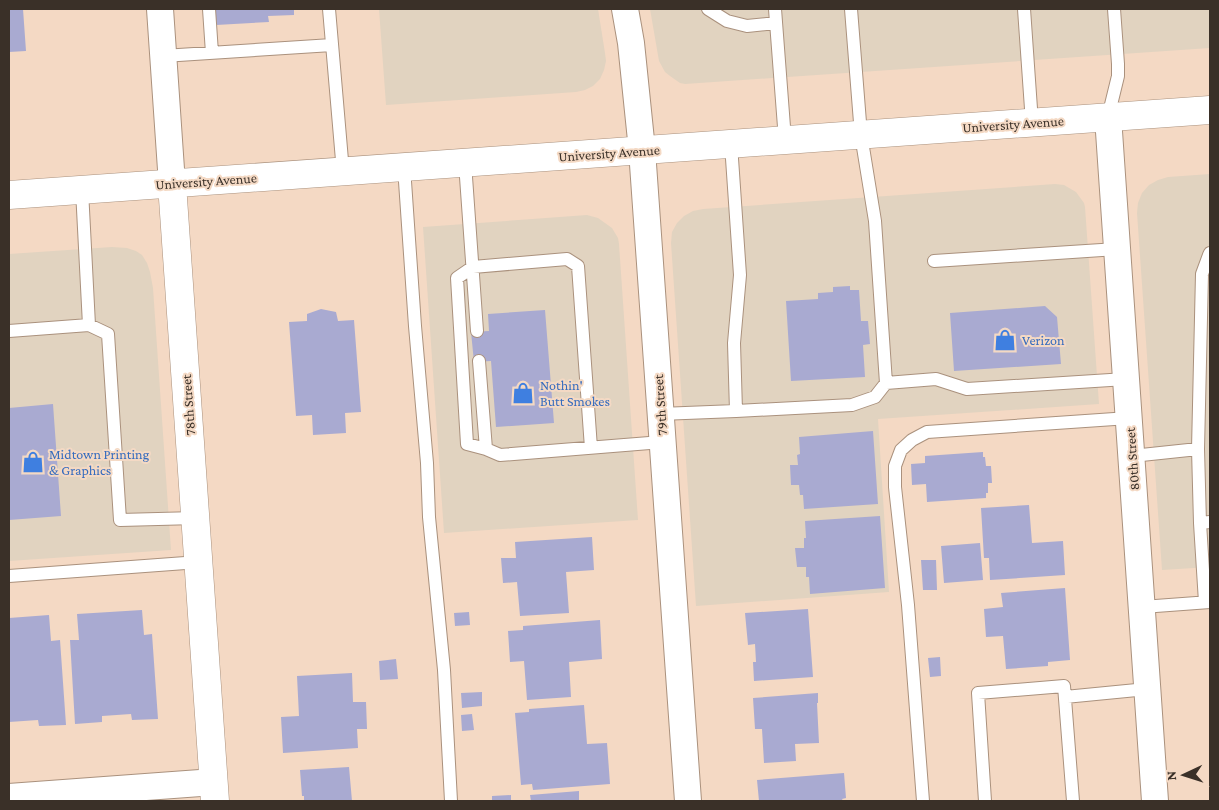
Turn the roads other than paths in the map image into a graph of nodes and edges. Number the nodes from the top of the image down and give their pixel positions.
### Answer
1 (160, 9) edge
2 (209, 9) edge
3 (330, 9) edge
4 (625, 9) edge
5 (708, 9) edge
6 (775, 9) edge
7 (851, 9) edge
8 (1024, 9) edge
9 (1114, 9) edge
10 (776, 23) junction
11 (332, 45) junction
12 (212, 53) junction
13 (163, 56) junction
14 (1210, 110) edge
15 (1108, 117) junction
16 (1032, 123) junction
17 (861, 135) junction
18 (785, 140) junction
19 (731, 144) junction
20 (642, 150) junction
21 (465, 163) junction
22 (404, 167) junction
23 (343, 172) junction
24 (172, 184) junction
25 (82, 190) junction
26 (9, 195) edge
27 (1117, 249) junction
28 (1210, 253) edge
29 (934, 261) dead end
30 (472, 267) junction
31 (89, 324) junction
32 (9, 331) edge
33 (477, 331) dead end
34 (479, 361) dead end
35 (1126, 379) junction
36 (886, 383) junction
37 (736, 411) junction
38 (660, 414) junction
39 (1129, 418) junction
40 (662, 442) junction
41 (591, 448) junction
42 (486, 449) junction
43 (1198, 449) junction
44 (1132, 456) junction
45 (196, 518) junction
46 (1205, 522) edge
47 (199, 562) junction
48 (9, 576) edge
49 (1207, 602) edge
50 (1142, 607) junction
51 (1147, 689) junction
52 (1065, 697) junction
53 (215, 792) edge
54 (9, 797) edge
55 (451, 801) edge
56 (688, 801) edge
57 (923, 801) edge
58 (985, 801) edge
59 (1073, 801) edge
60 (1155, 801) edge

1 - 13 street, 78th Street
2 - 12 lane
3 - 11 lane
4 - 20 street, 79th Street
5 - 10 lane
6 - 10 lane
7 - 17 lane
8 - 16 lane
9 - 15 lane
10 - 18 lane
11 - 12 lane
11 - 23 lane
12 - 13 lane
13 - 24 street, 78th Street
14 - 15 main road, University Avenue
15 - 16 main road, University Avenue
15 - 27 street, 80th Street
16 - 17 main road, University Avenue
17 - 18 main road, University Avenue
17 - 36 lane
18 - 19 main road, University Avenue
19 - 20 main road, University Avenue
19 - 37 lane
20 - 21 main road, University Avenue
20 - 38 street, 79th Street
21 - 22 main road, University Avenue
21 - 30 lane
22 - 23 main road, University Avenue
22 - 55 lane
23 - 24 main road, University Avenue
24 - 25 main road, University Avenue
24 - 45 main road, 78th Street
25 - 26 main road, University Avenue
25 - 31 lane
27 - 29 lane
27 - 35 street, 80th Street
28 - 43 lane
30 - 33 lane
30 - 41 lane
30 - 42 lane
31 - 32 lane
31 - 45 lane
34 - 42 lane
35 - 36 lane
35 - 39 street, 80th Street
36 - 37 lane
37 - 38 lane
38 - 40 street, 79th Street
39 - 44 street, 80th Street
39 - 57 lane
40 - 41 lane
40 - 56 street, 79th Street
41 - 42 lane
43 - 44 lane
43 - 46 lane
44 - 50 street, 80th Street
45 - 47 main road, 78th Street
46 - 49 lane
47 - 48 lane
47 - 53 main road, 78th Street
49 - 50 lane
50 - 51 street, 80th Street
51 - 52 lane
51 - 60 street, 80th Street
52 - 58 lane
52 - 59 lane
53 - 54 street

